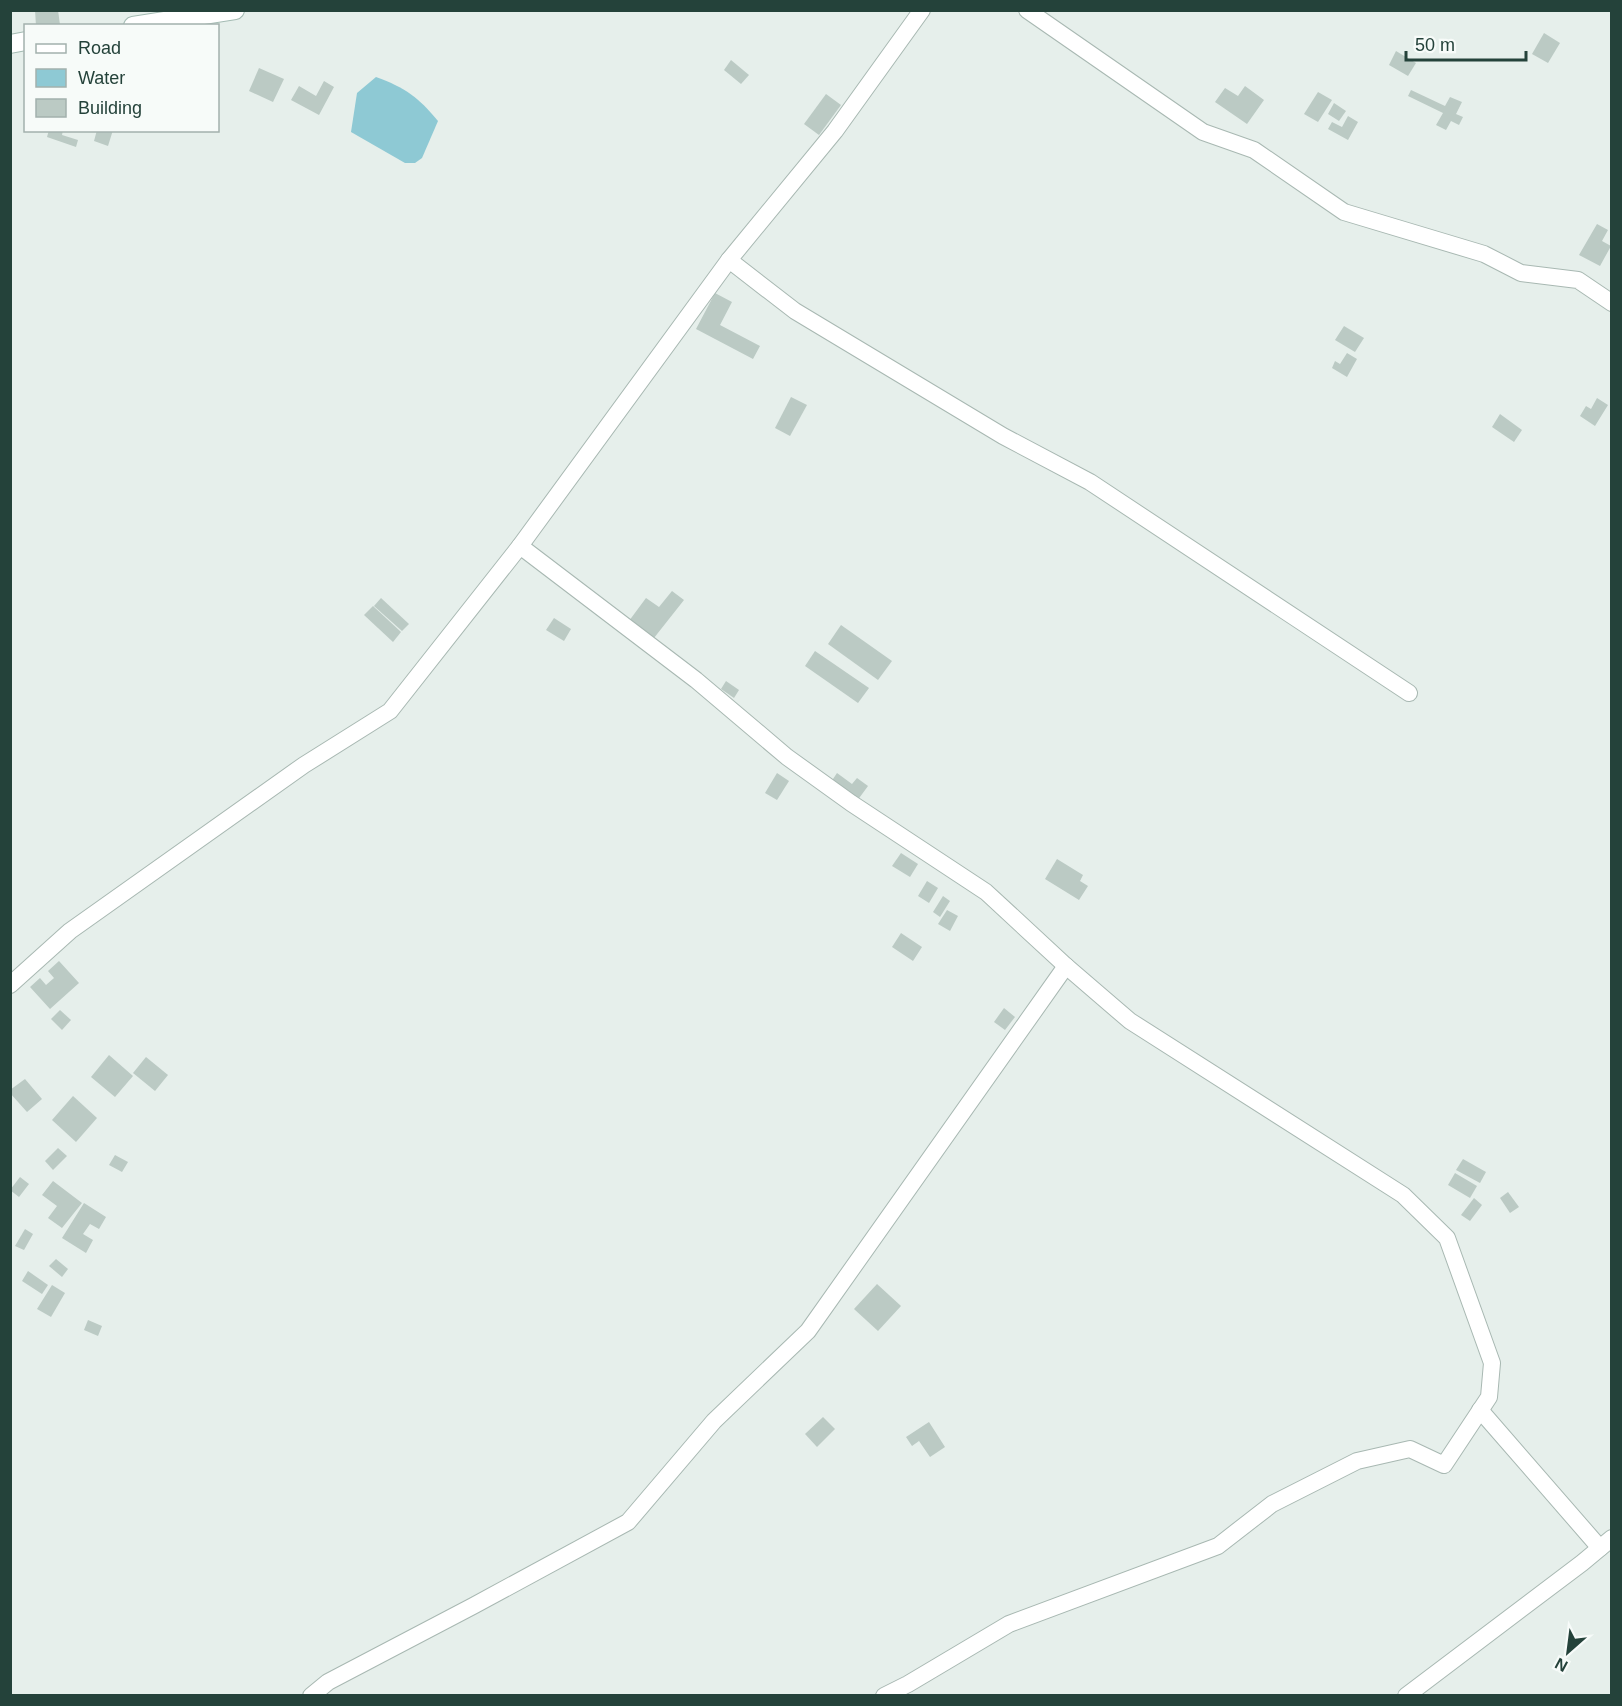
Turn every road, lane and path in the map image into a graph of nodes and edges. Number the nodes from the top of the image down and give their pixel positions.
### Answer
1 (235, 10) edge
2 (922, 10) edge
3 (1027, 10) edge
4 (146, 24) edge
5 (729, 260) junction
6 (1611, 303) edge
7 (520, 546) junction
8 (1409, 693) dead end
9 (1066, 966) junction
10 (10, 985) edge
11 (1480, 1410) junction
12 (1606, 1543) edge
13 (311, 1695) edge
14 (884, 1695) edge
15 (1406, 1695) edge

1 - 4 main road
2 - 5 street
3 - 6 street
5 - 7 street
5 - 8 street
7 - 9 street
7 - 10 street
9 - 11 street
9 - 13 street
11 - 12 street
11 - 14 street
12 - 15 street

